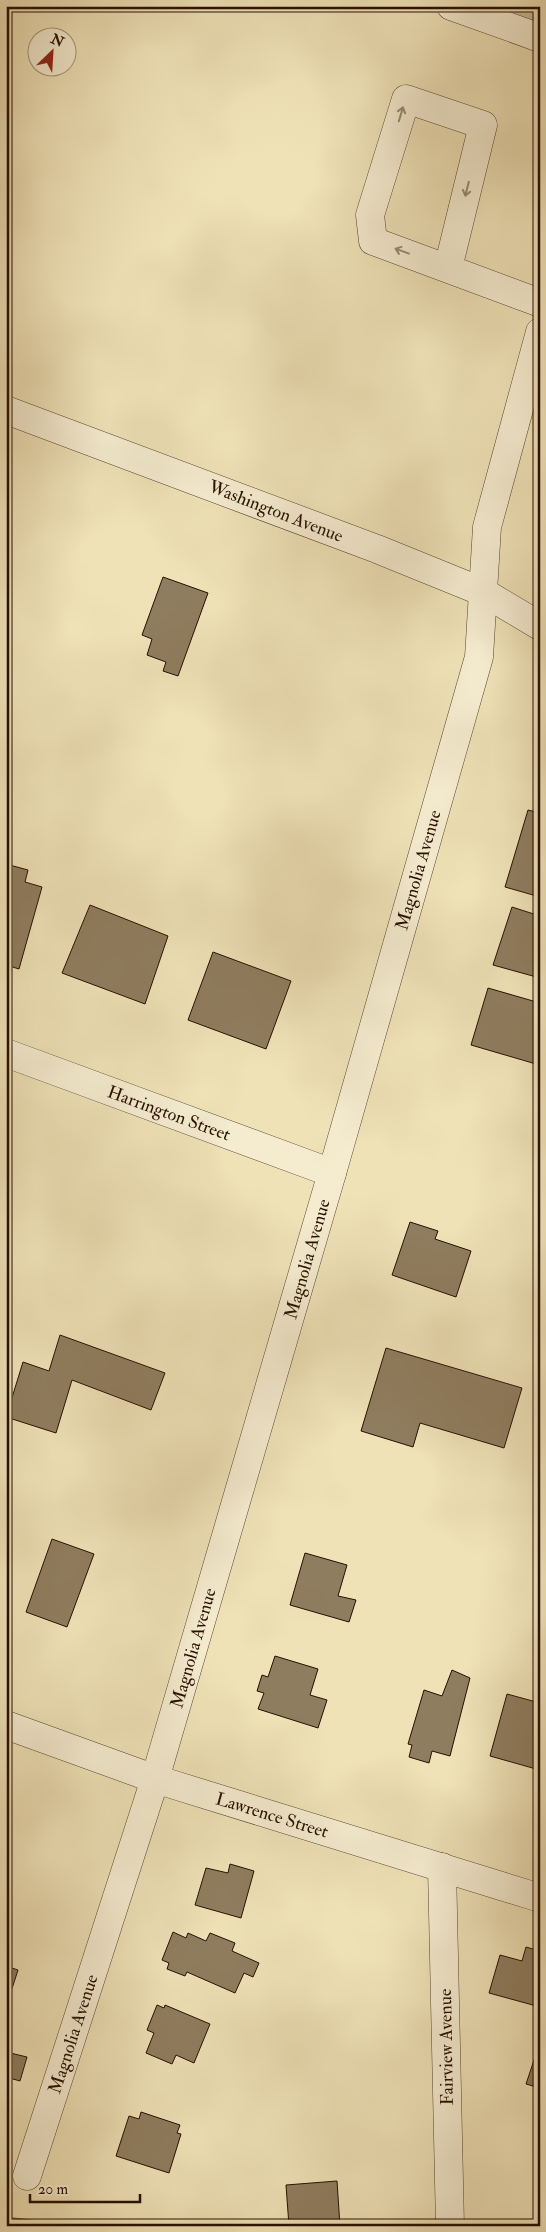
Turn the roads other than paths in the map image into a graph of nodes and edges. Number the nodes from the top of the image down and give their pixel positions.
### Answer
1 (451, 6) edge
2 (540, 38) edge
3 (448, 268) junction
4 (540, 303) edge
5 (540, 332) edge
6 (6, 410) edge
7 (483, 592) junction
8 (540, 626) edge
9 (6, 1053) edge
10 (332, 1173) junction
11 (6, 1725) edge
12 (154, 1779) junction
13 (442, 1868) junction
14 (540, 1898) edge
15 (27, 2176) dead end
16 (450, 2226) edge

1 - 2 street
3 -> 3 street
3 - 4 street
5 - 7 street, Magnolia Avenue
6 - 7 street, Washington Avenue
7 - 8 street, Washington Avenue
7 - 10 street, Magnolia Avenue
9 - 10 street, Harrington Street
10 - 12 street, Magnolia Avenue
11 - 12 street, Lawrence Street
12 - 13 street, Lawrence Street
12 - 15 street, Magnolia Avenue
13 - 14 street, Lawrence Street
13 - 16 street, Fairview Avenue

